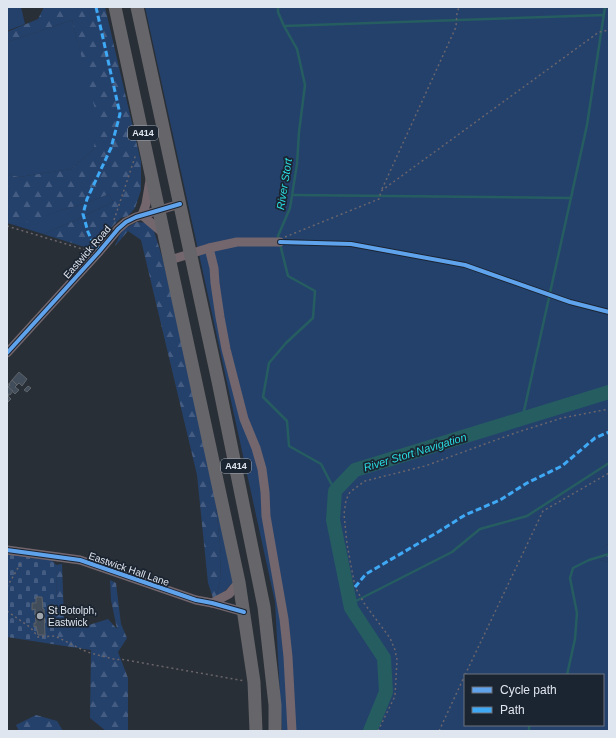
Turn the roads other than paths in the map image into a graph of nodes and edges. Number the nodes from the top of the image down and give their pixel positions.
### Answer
1 (115, 7) edge
2 (137, 7) edge
3 (151, 170) junction
4 (180, 204) junction
5 (159, 210) junction
6 (142, 215) junction
7 (164, 234) junction
8 (282, 241) road end
9 (209, 248) junction
10 (191, 254) junction
11 (170, 260) junction
12 (7, 353) edge
13 (7, 550) edge
14 (239, 582) junction
15 (212, 603) junction
16 (244, 612) junction
17 (256, 731) edge
18 (275, 731) edge
19 (292, 731) edge

1 - 3 highway, A414
2 - 4 highway, A414
3 - 5 highway, A414
3 - 6 street
4 - 5 street, Eastwick Road
4 - 10 highway, A414
5 - 6 street, Eastwick Road
5 - 7 highway, A414
6 - 7 street
6 - 12 street, Eastwick Road
7 - 11 highway, A414
8 - 9 street
9 - 10 street
9 - 19 street
10 - 11 street
10 - 18 highway, A414
11 - 14 highway, A414
13 - 15 street, Eastwick Hall Lane
14 - 15 street
14 - 16 highway, A414
15 - 16 street, Eastwick Hall Lane
16 - 17 highway, A414

